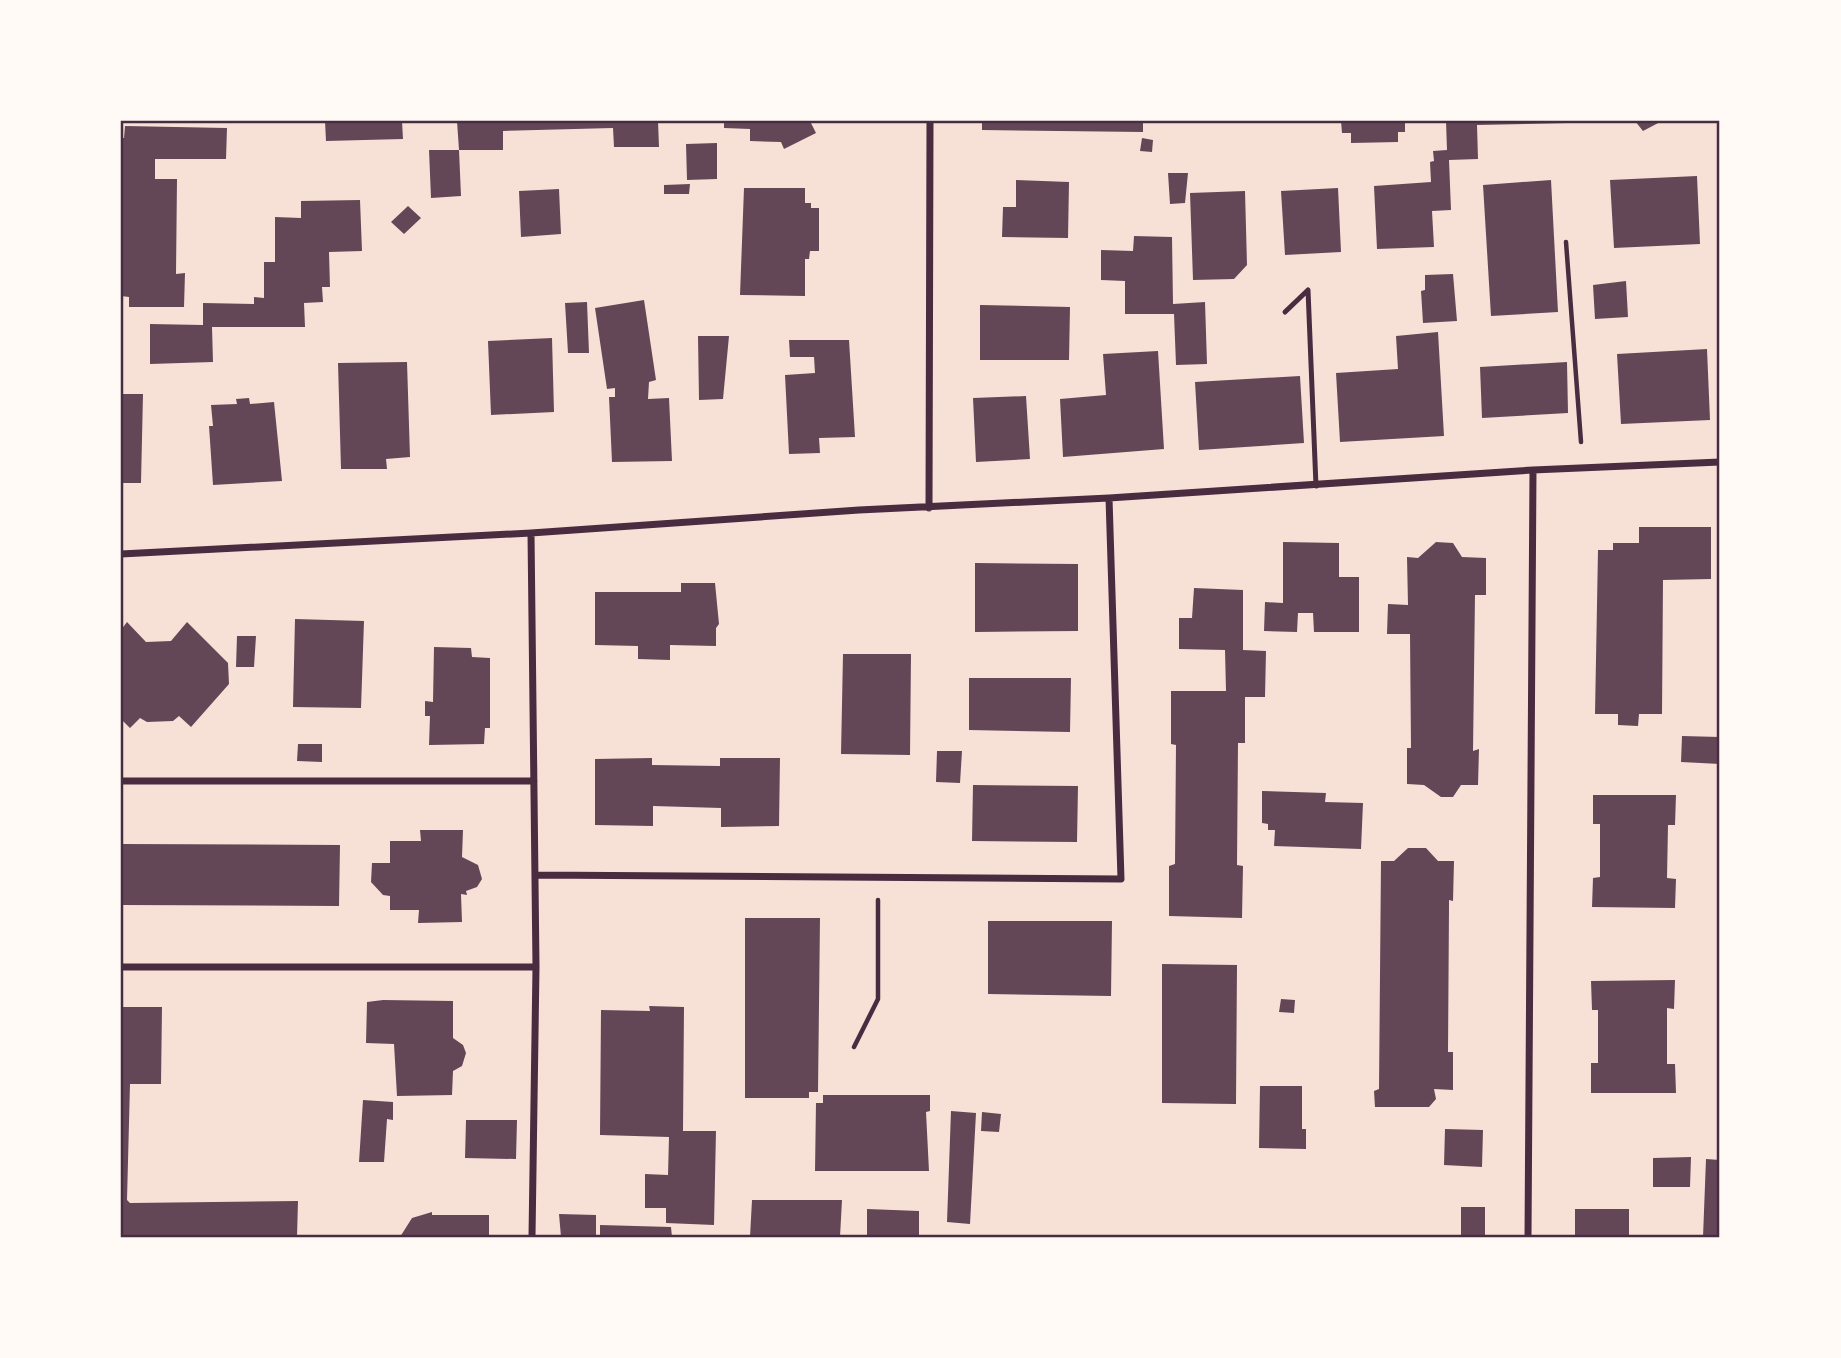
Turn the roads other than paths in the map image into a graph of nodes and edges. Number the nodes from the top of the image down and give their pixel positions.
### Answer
1 (930, 121) edge
2 (1284, 312) dead end
3 (1720, 462) edge
4 (1533, 470) junction
5 (1316, 486) junction
6 (1109, 498) junction
7 (929, 508) junction
8 (531, 533) junction
9 (121, 554) edge
10 (121, 781) edge
11 (534, 781) junction
12 (535, 875) junction
13 (121, 967) edge
14 (536, 967) junction
15 (532, 1237) edge
16 (1528, 1237) edge

1 - 7 street
2 - 5 lane
3 - 4 street
4 - 5 street
4 - 16 street
5 - 6 street
6 - 7 street
6 - 12 street
7 - 8 street
8 - 9 street
8 - 11 street
10 - 11 street
11 - 12 street
12 - 14 street
13 - 14 street
14 - 15 street

